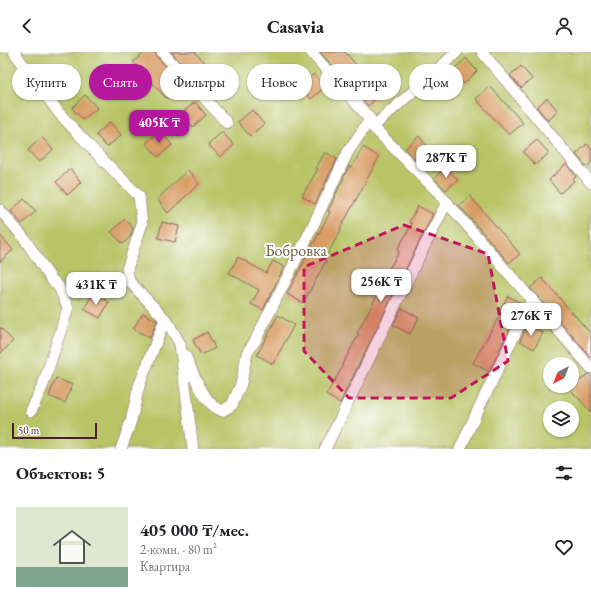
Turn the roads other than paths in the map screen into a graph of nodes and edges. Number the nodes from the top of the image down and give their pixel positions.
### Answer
1 (14, 52) edge
2 (162, 52) edge
3 (311, 52) edge
4 (457, 52) edge
5 (482, 52) edge
6 (227, 123) dead end
7 (371, 123) junction
8 (591, 183) edge
9 (447, 202) junction
10 (0, 210) edge
11 (532, 299) junction
12 (165, 319) junction
13 (180, 344) junction
14 (591, 368) edge
15 (31, 411) dead end
16 (121, 449) edge
17 (194, 449) edge
18 (325, 449) edge
19 (460, 449) edge

1 - 12 street
2 - 6 street
3 - 7 street
4 - 7 street
5 - 8 street
7 - 9 street
7 - 13 street
9 - 11 street
9 - 18 street
10 - 15 street
11 - 14 street
11 - 19 street
12 - 13 street
12 - 16 street
13 - 17 street

